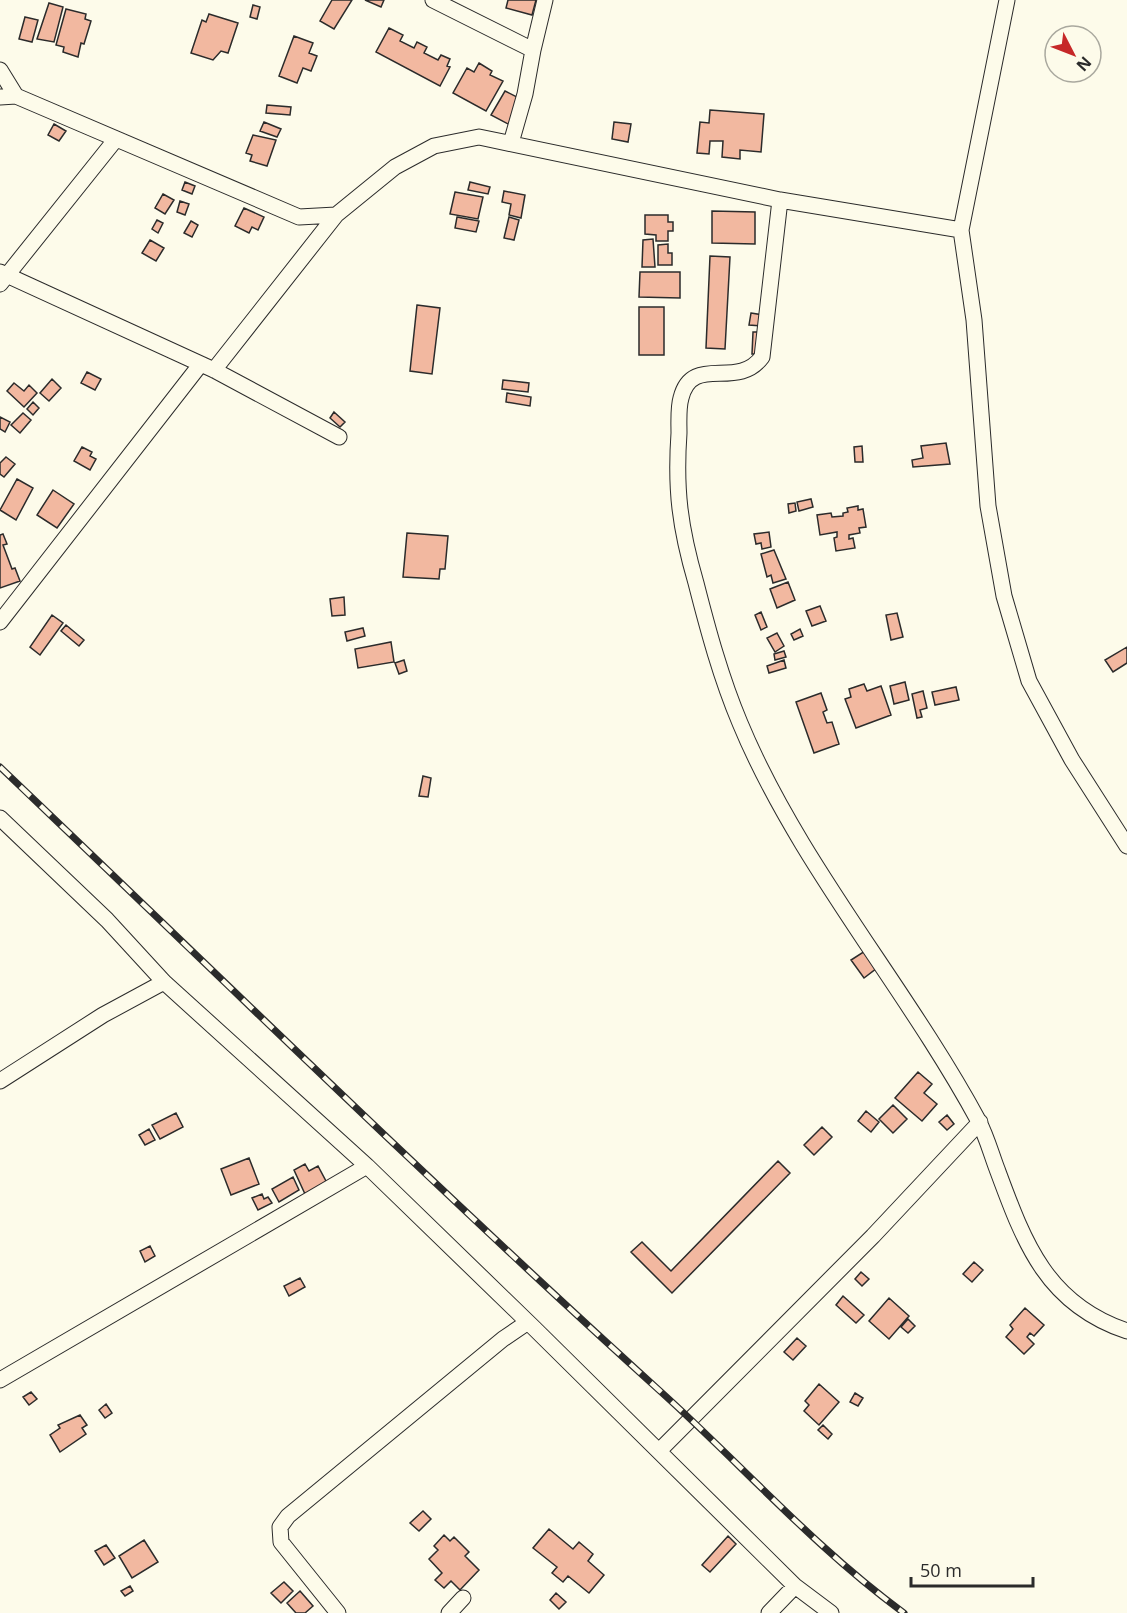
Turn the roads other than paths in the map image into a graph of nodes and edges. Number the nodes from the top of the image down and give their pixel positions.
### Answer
1 (433, 0) edge
2 (545, 0) edge
3 (1006, 0) edge
4 (533, 50) junction
5 (0, 70) edge
6 (16, 96) junction
7 (0, 97) edge
8 (116, 140) junction
9 (511, 143) junction
10 (780, 200) junction
11 (336, 215) junction
12 (961, 230) junction
13 (2, 277) edge
14 (207, 368) junction
15 (339, 437) dead end
16 (0, 622) edge
17 (0, 818) edge
18 (1127, 846) edge
19 (164, 982) junction
20 (0, 1081) edge
21 (980, 1122) junction
22 (367, 1166) junction
23 (528, 1322) junction
24 (1127, 1331) edge
25 (0, 1380) edge
26 (659, 1451) junction
27 (795, 1586) junction
28 (463, 1598) dead end
29 (339, 1613) edge
30 (448, 1613) edge
31 (770, 1613) edge
32 (831, 1613) edge

1 - 4 street
2 - 4 street
3 - 12 street
4 - 9 street
5 - 6 street
6 - 7 street
6 - 8 street
8 - 11 street
8 - 13 street
9 - 10 street
9 - 11 street
10 - 12 street
10 - 21 street
11 - 14 street
12 - 18 street
13 - 14 street
14 - 15 street
14 - 16 street
17 - 19 street
19 - 20 street
19 - 22 street
21 - 24 street
21 - 26 street
22 - 23 street
22 - 25 street
23 - 26 street
23 - 29 street
26 - 27 street
27 - 31 street
27 - 32 street
28 - 30 street

